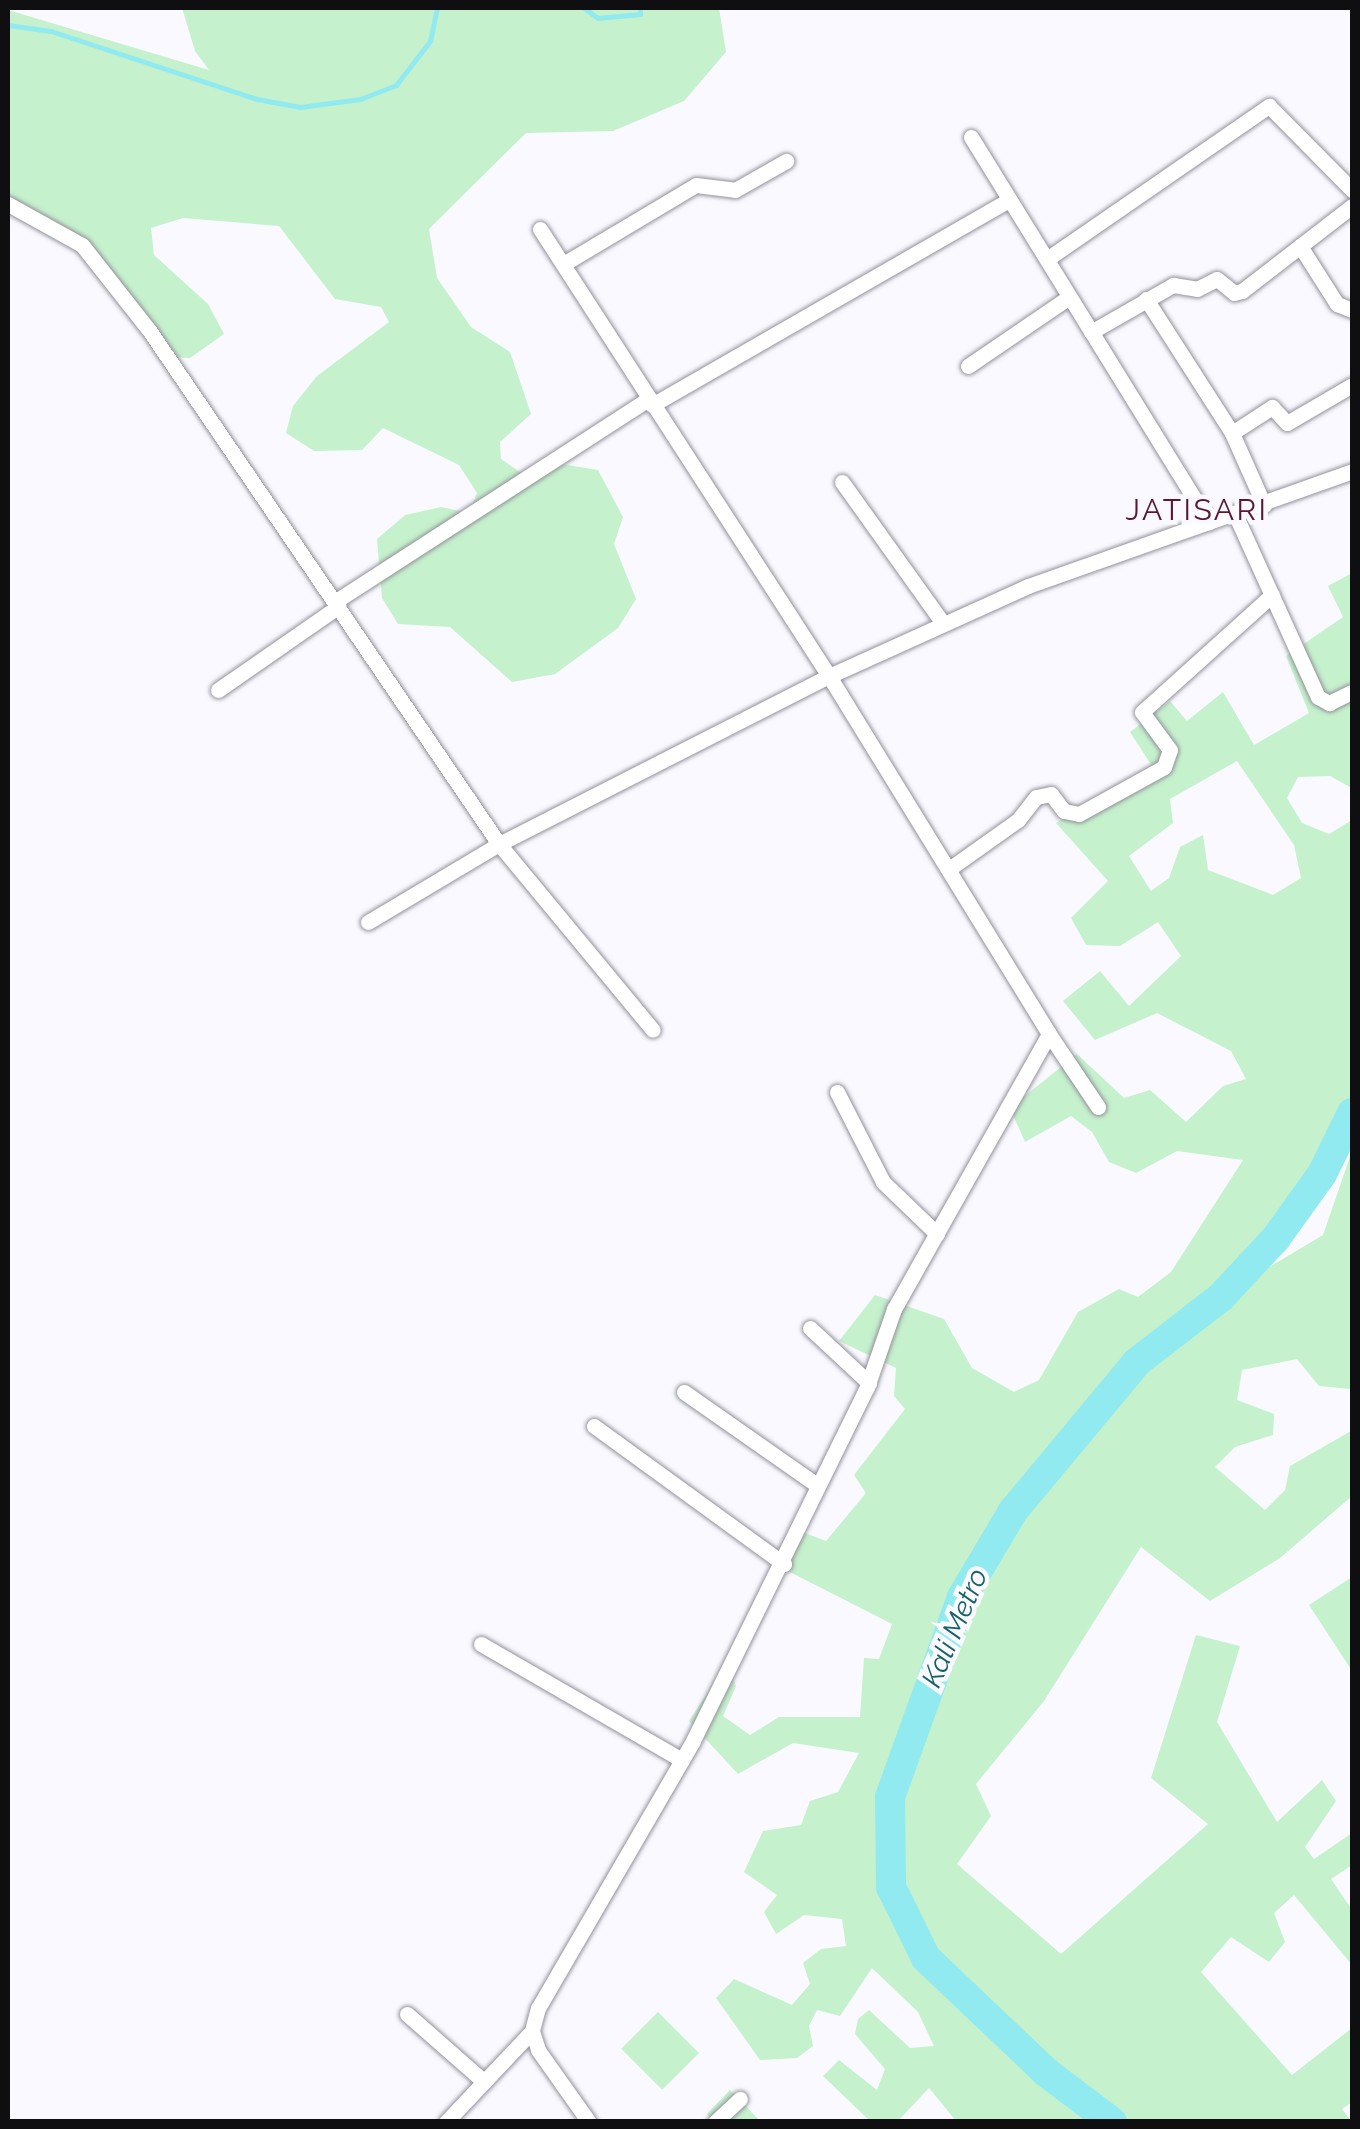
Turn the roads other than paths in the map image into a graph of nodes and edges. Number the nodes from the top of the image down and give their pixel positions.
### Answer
1 (971, 137) dead end
2 (786, 161) dead end
3 (1352, 190) edge
4 (1009, 200) junction
5 (8, 204) edge
6 (1352, 206) edge
7 (540, 229) dead end
8 (1300, 246) junction
9 (1048, 260) junction
10 (565, 262) junction
11 (1069, 297) junction
12 (1146, 299) junction
13 (1352, 310) edge
14 (1091, 332) junction
15 (968, 366) dead end
16 (1352, 385) edge
17 (650, 402) junction
18 (1232, 433) junction
19 (1352, 471) edge
20 (842, 482) dead end
21 (1264, 505) junction
22 (1236, 514) junction
23 (1209, 522) junction
24 (1268, 587) junction
25 (338, 604) junction
26 (943, 623) junction
27 (829, 676) junction
28 (218, 690) dead end
29 (1352, 692) edge
30 (500, 844) junction
31 (946, 864) junction
32 (368, 922) dead end
33 (653, 1030) dead end
34 (1049, 1034) junction
35 (838, 1092) dead end
36 (1098, 1107) dead end
37 (937, 1234) junction
38 (810, 1328) dead end
39 (869, 1383) junction
40 (684, 1392) dead end
41 (594, 1426) dead end
42 (818, 1485) junction
43 (784, 1564) junction
44 (481, 1644) dead end
45 (682, 1760) junction
46 (406, 2014) dead end
47 (532, 2032) junction
48 (482, 2080) junction
49 (740, 2099) dead end
50 (446, 2122) edge
51 (589, 2122) edge
52 (714, 2122) edge

1 - 4 street
2 - 10 street
3 - 9 street
4 - 9 street
4 - 17 street
5 - 25 street
6 - 8 street
7 - 10 street
8 - 12 street
8 - 13 street
9 - 11 street
10 - 17 street
11 - 14 street
11 - 15 street
12 - 14 street
12 - 18 street
14 - 23 street
16 - 18 street
17 - 25 street
17 - 27 street
18 - 21 street
19 - 21 street
20 - 26 street
21 - 22 street
22 - 23 street
22 - 24 street
23 - 26 street
24 - 29 street
24 - 31 street
25 - 28 street
25 - 30 street
26 - 27 street
27 - 30 street
27 - 31 street
30 - 32 street
30 - 33 street
31 - 34 street
34 - 36 street
34 - 37 street
35 - 37 street
37 - 39 street
38 - 39 street
39 - 42 street
40 - 42 street
41 - 43 street
42 - 43 street
43 - 45 street
44 - 45 street
45 - 47 street
46 - 48 street
47 - 48 street
47 - 51 street
48 - 50 street
49 - 52 street

